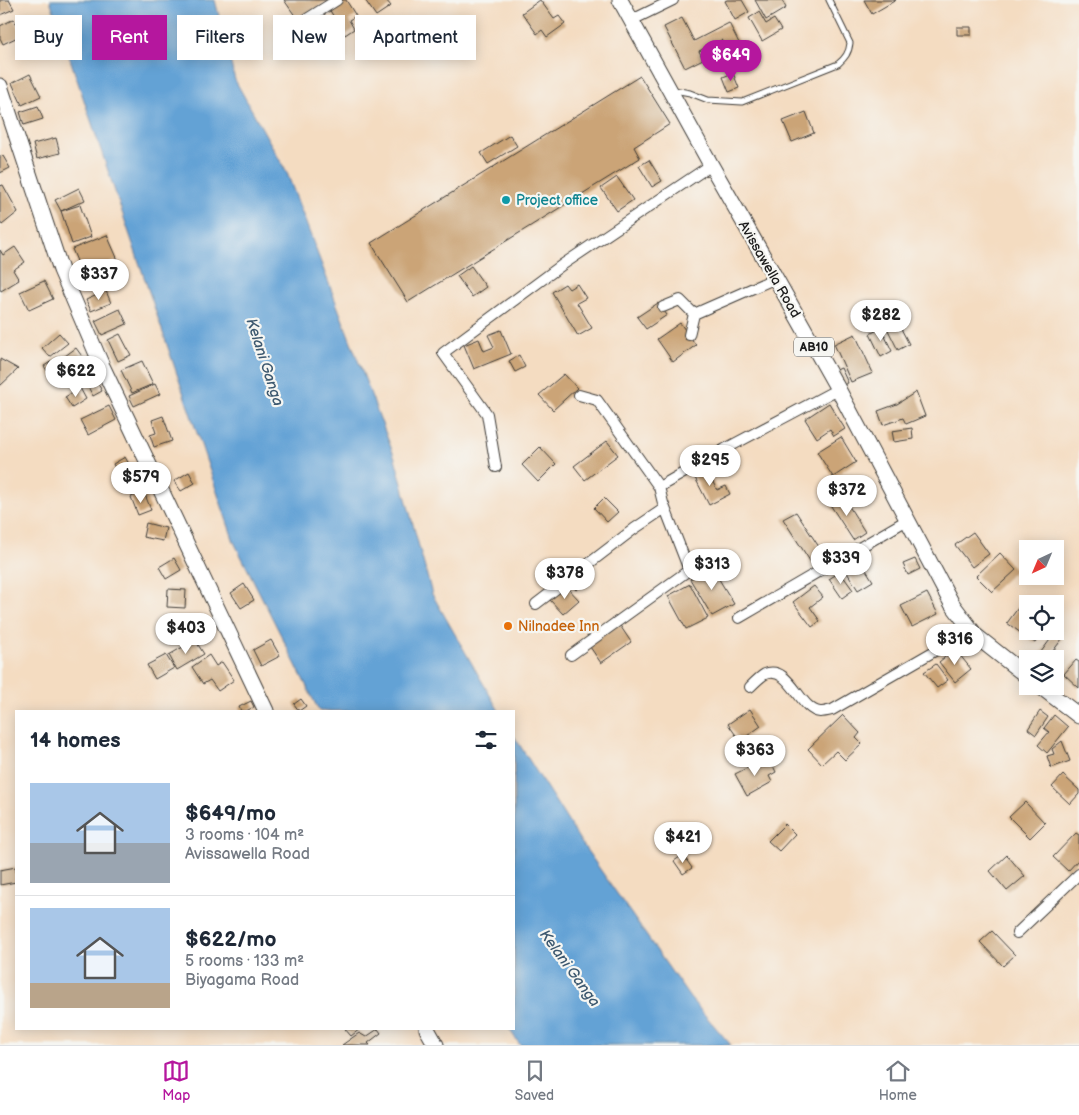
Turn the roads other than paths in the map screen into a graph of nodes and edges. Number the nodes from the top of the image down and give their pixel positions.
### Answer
1 (337, 0) edge
2 (620, 0) edge
3 (673, 0) edge
4 (829, 0) edge
5 (313, 15) edge
6 (630, 21) junction
7 (0, 86) edge
8 (668, 90) junction
9 (711, 166) junction
10 (776, 278) junction
11 (664, 306) dead end
12 (694, 314) junction
13 (689, 335) dead end
14 (838, 389) junction
15 (580, 395) dead end
16 (496, 467) dead end
17 (660, 487) junction
18 (665, 508) junction
19 (907, 520) junction
20 (536, 604) dead end
21 (739, 618) dead end
22 (971, 630) junction
23 (572, 655) dead end
24 (1019, 670) edge
25 (750, 687) dead end
26 (1052, 695) edge
27 (266, 710) edge
28 (1079, 716) edge
29 (1079, 874) edge
30 (1017, 933) dead end
31 (428, 1030) edge
32 (436, 1045) edge

1 - 5 street
2 - 6 main road, Avissawella Road / AB10
3 - 6 street
4 - 8 lane
6 - 8 main road, Avissawella Road / AB10
7 - 27 main road
8 - 9 main road, Avissawella Road / AB10
9 - 10 main road, Avissawella Road / AB10
9 - 16 street
10 - 12 street
10 - 14 main road, Avissawella Road / AB10
11 - 12 street
12 - 13 street
14 - 17 street
14 - 19 main road, Avissawella Road / AB10
15 - 17 street
17 - 18 street
18 - 20 street
18 - 23 street
19 - 21 street
19 - 22 main road, Avissawella Road / AB10
22 - 24 main road, Avissawella Road / AB10
22 - 25 street
26 - 28 main road
29 - 30 street
31 - 32 main road

